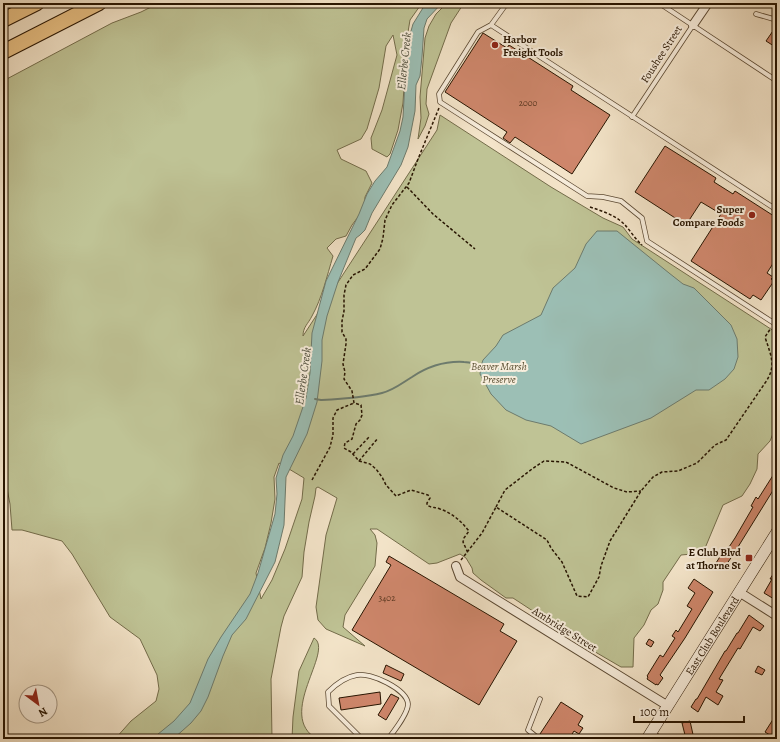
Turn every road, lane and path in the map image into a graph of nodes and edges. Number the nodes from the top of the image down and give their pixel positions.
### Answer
1 (37, 3) edge
2 (99, 3) edge
3 (506, 3) edge
4 (659, 3) edge
5 (708, 3) edge
6 (756, 14) dead end
7 (3, 20) edge
8 (777, 20) edge
9 (491, 25) junction
10 (693, 25) junction
11 (3, 52) edge
12 (777, 81) edge
13 (440, 102) junction
14 (632, 117) junction
15 (406, 187) junction
16 (590, 207) dead end
17 (777, 210) edge
18 (647, 241) junction
19 (475, 249) dead end
20 (777, 326) edge
21 (770, 328) dead end
22 (353, 401) junction
23 (369, 437) dead end
24 (378, 438) dead end
25 (353, 454) junction
26 (359, 461) junction
27 (312, 480) dead end
28 (641, 491) junction
29 (496, 507) junction
30 (777, 532) edge
31 (468, 553) junction
32 (456, 566) joint
33 (739, 592) junction
34 (777, 616) edge
35 (540, 699) dead end
36 (668, 706) junction
37 (652, 737) edge
38 (362, 739) edge
39 (388, 739) edge
40 (539, 739) edge

1 - 7 highway
2 - 11 highway
3 - 9 lane
4 - 10 lane
5 - 10 street, Foushee Street
6 - 8 lane
9 - 13 lane
9 - 14 lane
10 - 12 lane
10 - 14 lane, Foushee Street
13 - 15 path
13 - 18 lane
14 - 17 lane
15 - 19 path
15 - 22 path
16 - 18 path
18 - 20 lane
21 - 28 path
22 - 25 path
22 - 27 path
23 - 25 path
24 - 26 path
25 - 26 path
26 - 31 path
28 - 29 path
28 - 29 path
29 - 31 path
30 - 33 street, East Club Boulevard
31 - 32 path
32 - 36 street, Ambridge Street
33 - 34 street
33 - 36 street, East Club Boulevard
35 - 40 lane
36 - 37 street, East Club Boulevard
38 - 39 lane

